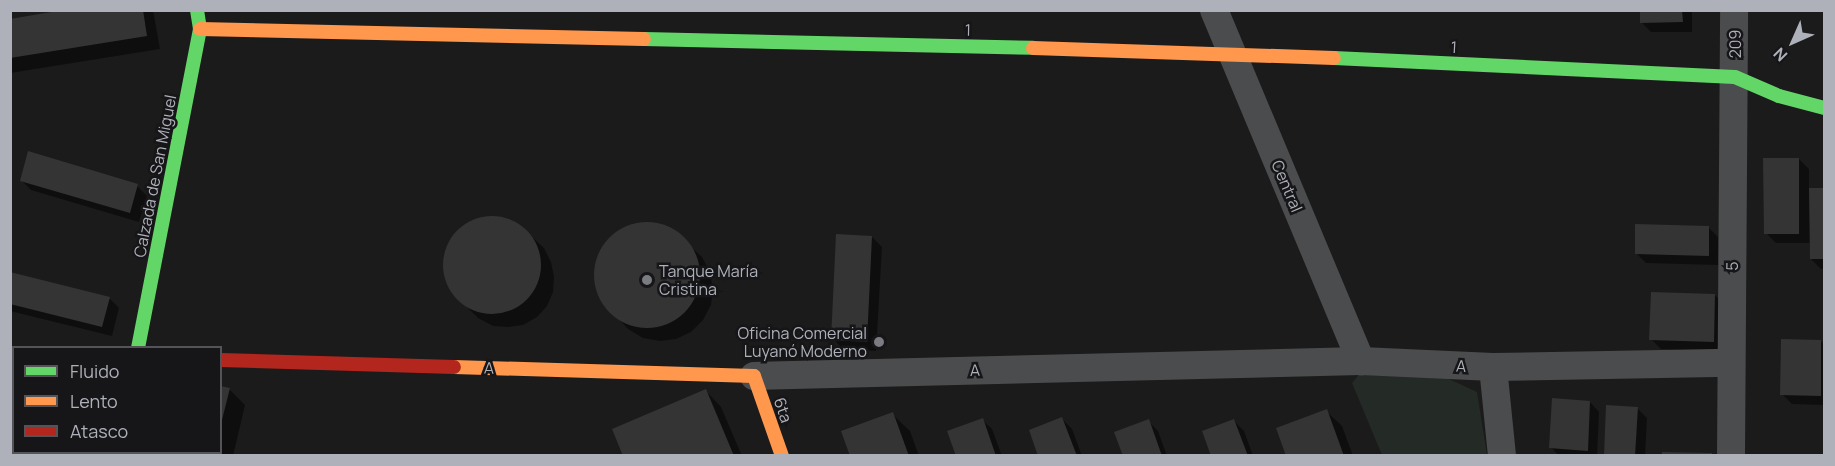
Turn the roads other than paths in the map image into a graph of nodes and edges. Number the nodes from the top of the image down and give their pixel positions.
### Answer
1 (197, 10) edge
2 (1214, 10) edge
3 (1734, 10) edge
4 (200, 29) junction
5 (1231, 53) junction
6 (1735, 77) junction
7 (1824, 108) edge
8 (138, 346) edge
9 (222, 360) edge
10 (1361, 361) junction
11 (1730, 363) junction
12 (1493, 367) junction
13 (754, 376) junction
14 (782, 456) edge
15 (1502, 456) edge
16 (1731, 456) edge

1 - 4 street, Calzada de San Miguel
2 - 5 street, Central
3 - 6 street, 209
4 - 5 street, 1
4 - 8 street, Calzada de San Miguel
5 - 6 street, 1
5 - 10 street, Central
6 - 7 street
6 - 11 street, 5
9 - 13 street, A
10 - 12 street, A
10 - 13 street, A
11 - 12 street, A
11 - 16 street, 5
12 - 15 street
13 - 14 street, 6ta

